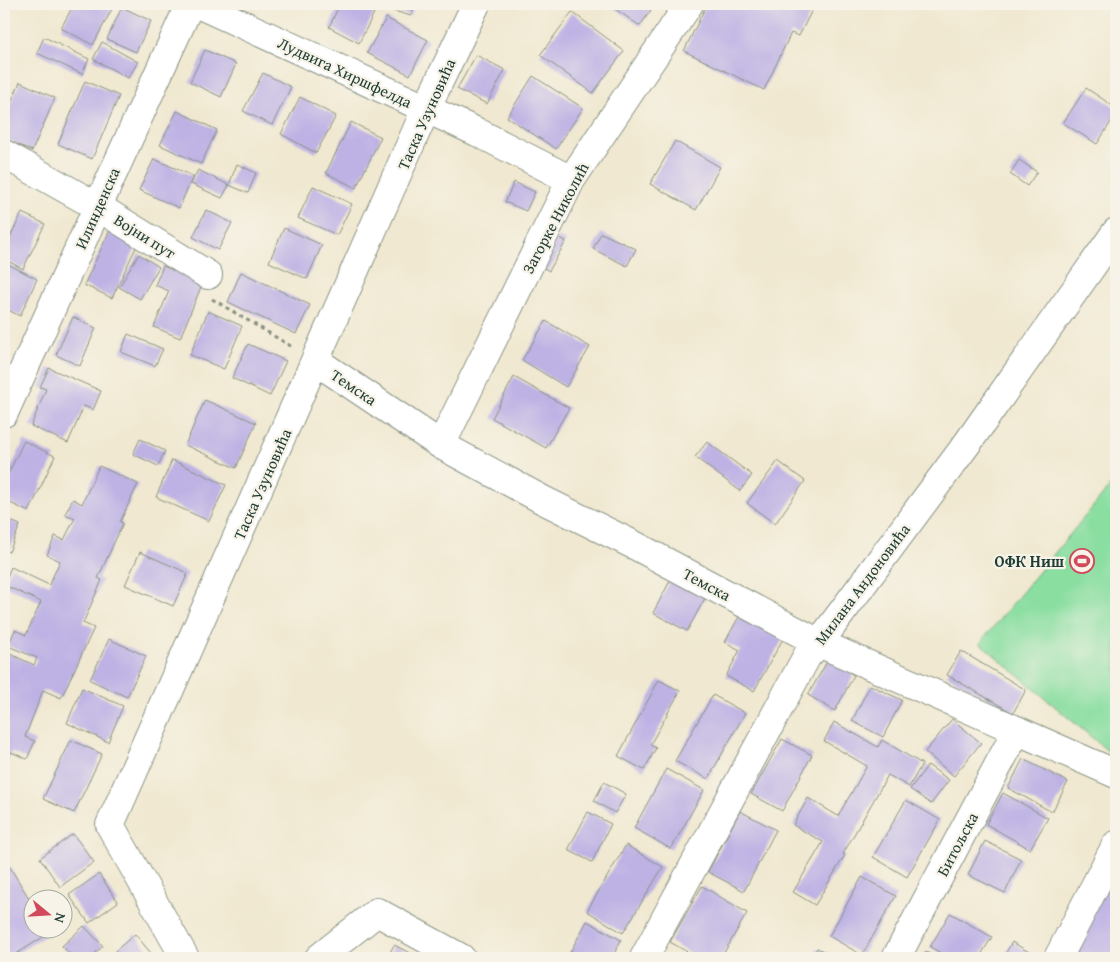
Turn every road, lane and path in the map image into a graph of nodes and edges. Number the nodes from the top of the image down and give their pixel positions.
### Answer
1 (190, 4) edge
2 (198, 4) edge
3 (476, 4) edge
4 (689, 4) edge
5 (426, 109) junction
6 (4, 154) edge
7 (572, 180) junction
8 (98, 207) junction
9 (1116, 232) edge
10 (208, 275) joint
11 (316, 361) junction
12 (4, 413) edge
13 (441, 445) junction
14 (819, 644) junction
15 (1017, 730) junction
16 (1116, 774) edge
17 (1116, 845) edge
18 (185, 958) edge
19 (319, 958) edge
20 (461, 958) edge
21 (644, 958) edge
22 (896, 958) edge
23 (1058, 958) edge

1 - 8 street, Илинденска
2 - 5 street, Лудвига Хиршфелда
3 - 5 street, Таска Узуновића
4 - 7 street, Загорке Николић
5 - 7 street, Лудвига Хиршфелда
5 - 11 street, Таска Узуновића
6 - 8 street, Војни пут
7 - 13 street, Загорке Николић
8 - 10 street, Војни пут
8 - 12 street, Илинденска
9 - 14 street, Милана Андоновића
10 - 11 path
11 - 13 street, Темска
11 - 18 street, Таска Узуновића
13 - 14 street, Темска
14 - 15 street, Темска
14 - 21 street, Милана Андоновића
15 - 16 street, Темска
15 - 22 street, Битољска
17 - 23 street
19 - 20 street

